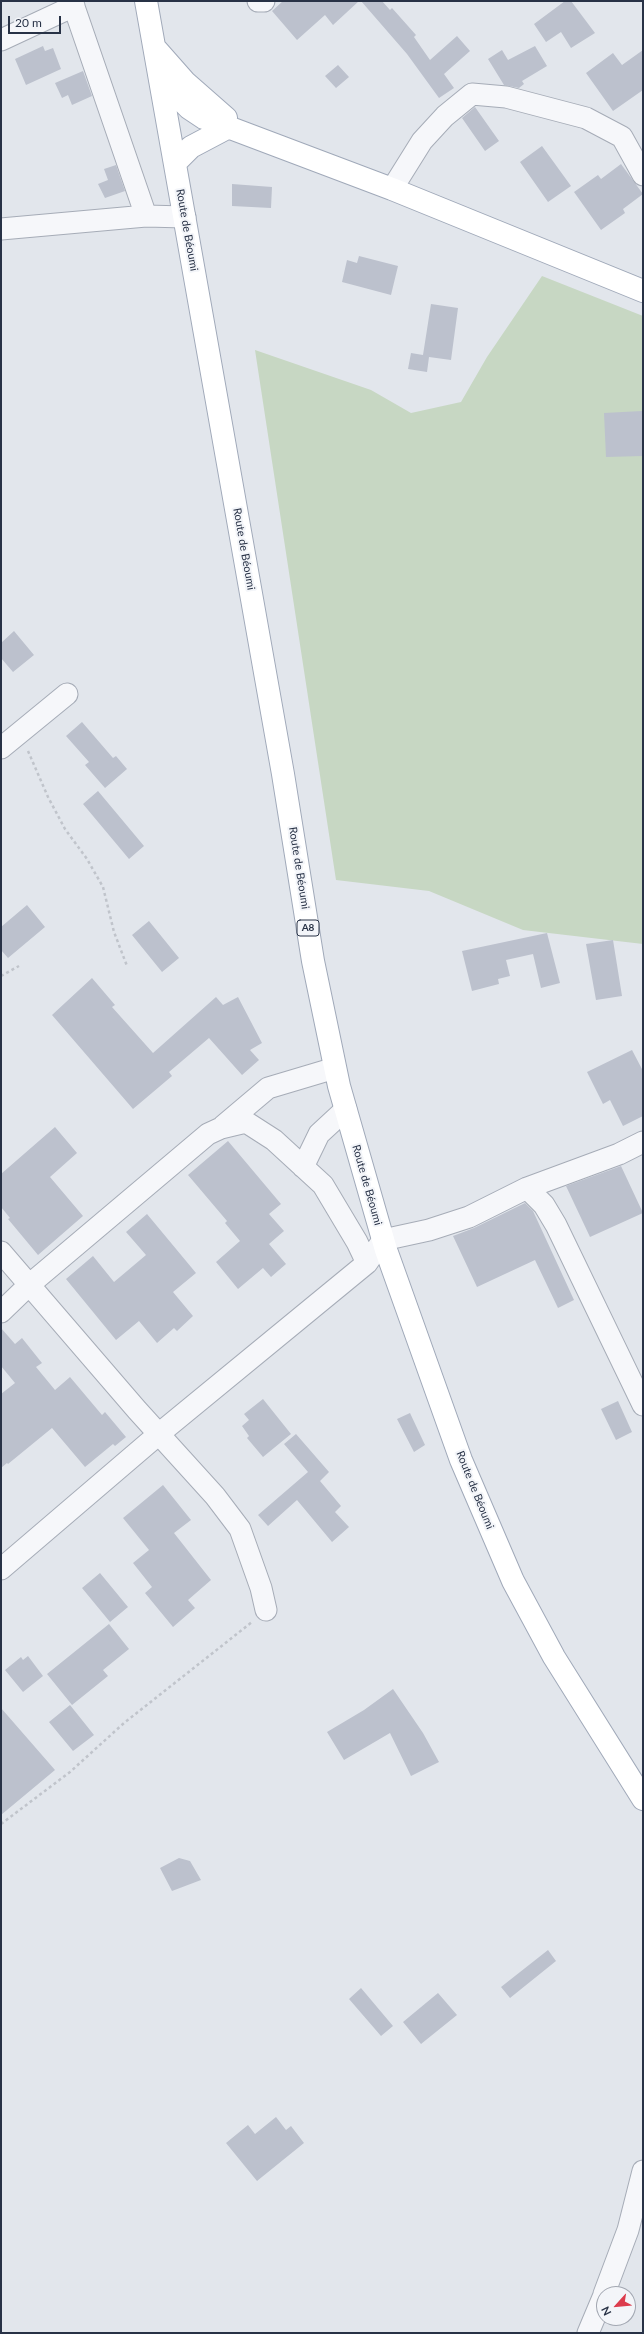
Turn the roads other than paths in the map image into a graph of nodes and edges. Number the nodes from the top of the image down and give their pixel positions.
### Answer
1 (146, 1) edge
2 (258, 1) edge
3 (264, 1) edge
4 (73, 4) edge
5 (1, 40) edge
6 (154, 46) junction
7 (161, 79) junction
8 (236, 131) junction
9 (175, 162) junction
10 (643, 175) edge
11 (392, 189) junction
12 (146, 216) junction
13 (185, 217) junction
14 (1, 229) edge
15 (643, 291) edge
16 (67, 694) dead end
17 (1, 748) edge
18 (336, 1068) junction
19 (346, 1109) junction
20 (221, 1128) junction
21 (643, 1142) edge
22 (303, 1167) junction
23 (527, 1188) junction
24 (383, 1240) junction
25 (1, 1252) edge
26 (367, 1263) junction
27 (29, 1285) junction
28 (1, 1312) edge
29 (643, 1405) edge
30 (160, 1433) junction
31 (1, 1569) edge
32 (266, 1610) road end
33 (643, 1799) edge
34 (643, 2171) edge
35 (607, 2286) edge
36 (596, 2314) edge
37 (588, 2333) edge

1 - 6 main road, Route de Béoumi / A8
2 - 3 street
4 - 5 street
4 - 12 street
6 - 7 main road, Route de Béoumi / A8
6 - 8 main road
7 - 8 main road
7 - 9 main road, Route de Béoumi / A8
8 - 9 main road
8 - 11 main road
9 - 13 main road, Route de Béoumi / A8
10 - 11 street
11 - 15 main road
12 - 13 street
12 - 14 street
13 - 18 main road, Route de Béoumi / A8
16 - 17 street
18 - 19 main road, Route de Béoumi / A8
18 - 20 street
19 - 22 street
19 - 24 main road, Route de Béoumi / A8
20 - 22 street
20 - 27 street
21 - 23 street
22 - 26 street
23 - 24 street
23 - 29 street
24 - 26 street
24 - 33 main road, Route de Béoumi / A8
25 - 27 street
26 - 30 street
27 - 28 street
27 - 30 street
30 - 31 street
30 - 32 street
34 - 35 street
36 - 37 street

